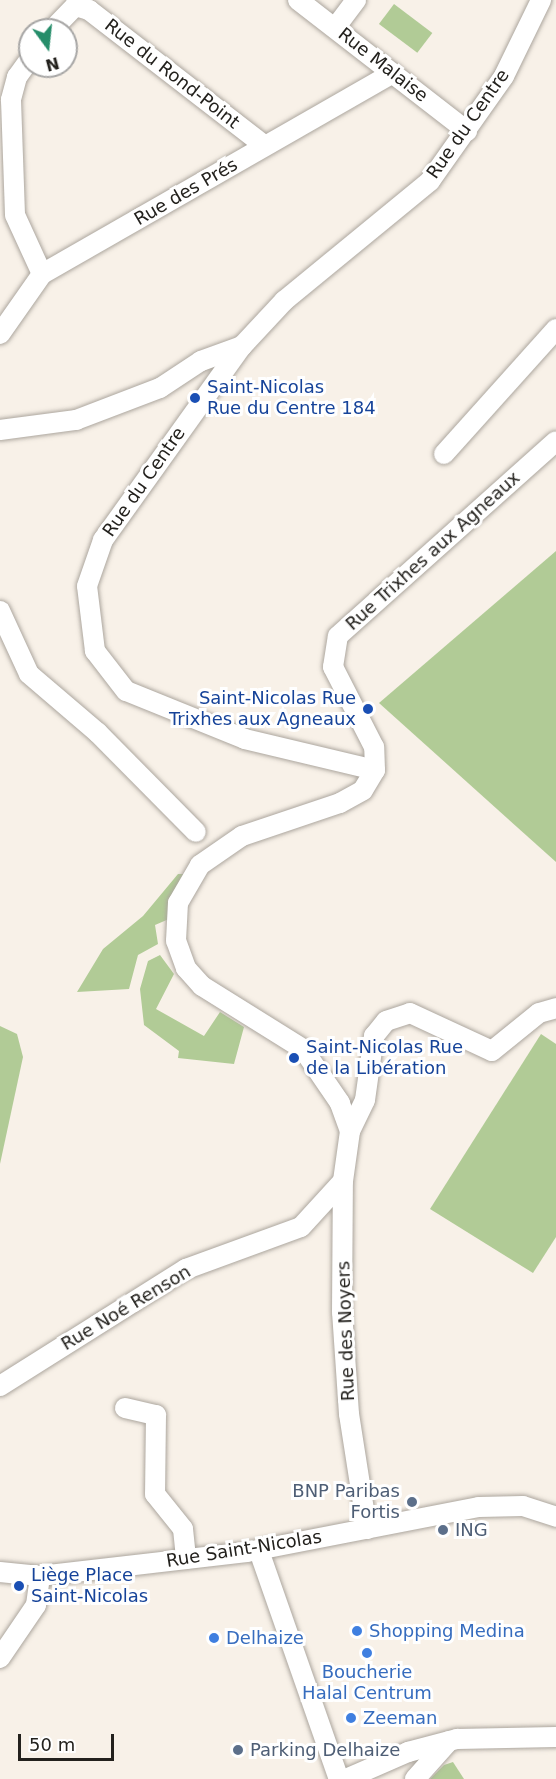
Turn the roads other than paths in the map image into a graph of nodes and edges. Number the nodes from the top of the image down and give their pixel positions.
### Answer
1 (298, 0) edge
2 (356, 0) edge
3 (541, 0) edge
4 (63, 18) edge
5 (335, 28) junction
6 (393, 73) junction
7 (18, 76) edge
8 (467, 131) junction
9 (266, 146) junction
10 (42, 274) junction
11 (556, 329) edge
12 (0, 334) edge
13 (242, 346) junction
14 (0, 430) edge
15 (556, 441) edge
16 (444, 454) dead end
17 (0, 611) edge
18 (375, 770) junction
19 (196, 832) dead end
20 (556, 1008) edge
21 (350, 1131) junction
22 (344, 1181) junction
23 (0, 1386) edge
24 (125, 1408) dead end
25 (554, 1513) edge
26 (372, 1528) junction
27 (259, 1551) junction
28 (186, 1559) junction
29 (0, 1572) edge
30 (40, 1576) junction
31 (0, 1658) edge
32 (556, 1737) edge
33 (449, 1741) junction
34 (339, 1779) edge
35 (346, 1779) edge
36 (415, 1779) edge

1 - 5 street, Rue Malaise
2 - 5 street
3 - 8 street, Rue du Centre
4 - 9 street, Rue du Rond-Point
5 - 6 street, Rue Malaise
6 - 8 street, Rue Malaise
6 - 9 street, Rue des Prés
7 - 10 street
8 - 13 street, Rue du Centre
9 - 10 street, Rue des Prés
10 - 12 street, Rue des Prés
11 - 16 street
13 - 14 street
13 - 18 street, Rue du Centre
15 - 18 street, Rue Trixhes aux Agneaux
17 - 19 street
18 - 21 street
20 - 21 street
21 - 22 street, Rue des Noyers
22 - 23 street, Rue Noé Renson
22 - 26 street, Rue des Noyers
24 - 28 street
25 - 26 street, Rue Saint-Nicolas
26 - 27 street, Rue Saint-Nicolas
27 - 28 street, Rue Saint-Nicolas
27 - 34 street
28 - 30 street, Rue Saint-Nicolas
29 - 30 street, Rue Saint-Nicolas
30 - 31 street
32 - 33 street
33 - 35 street
33 - 36 street

